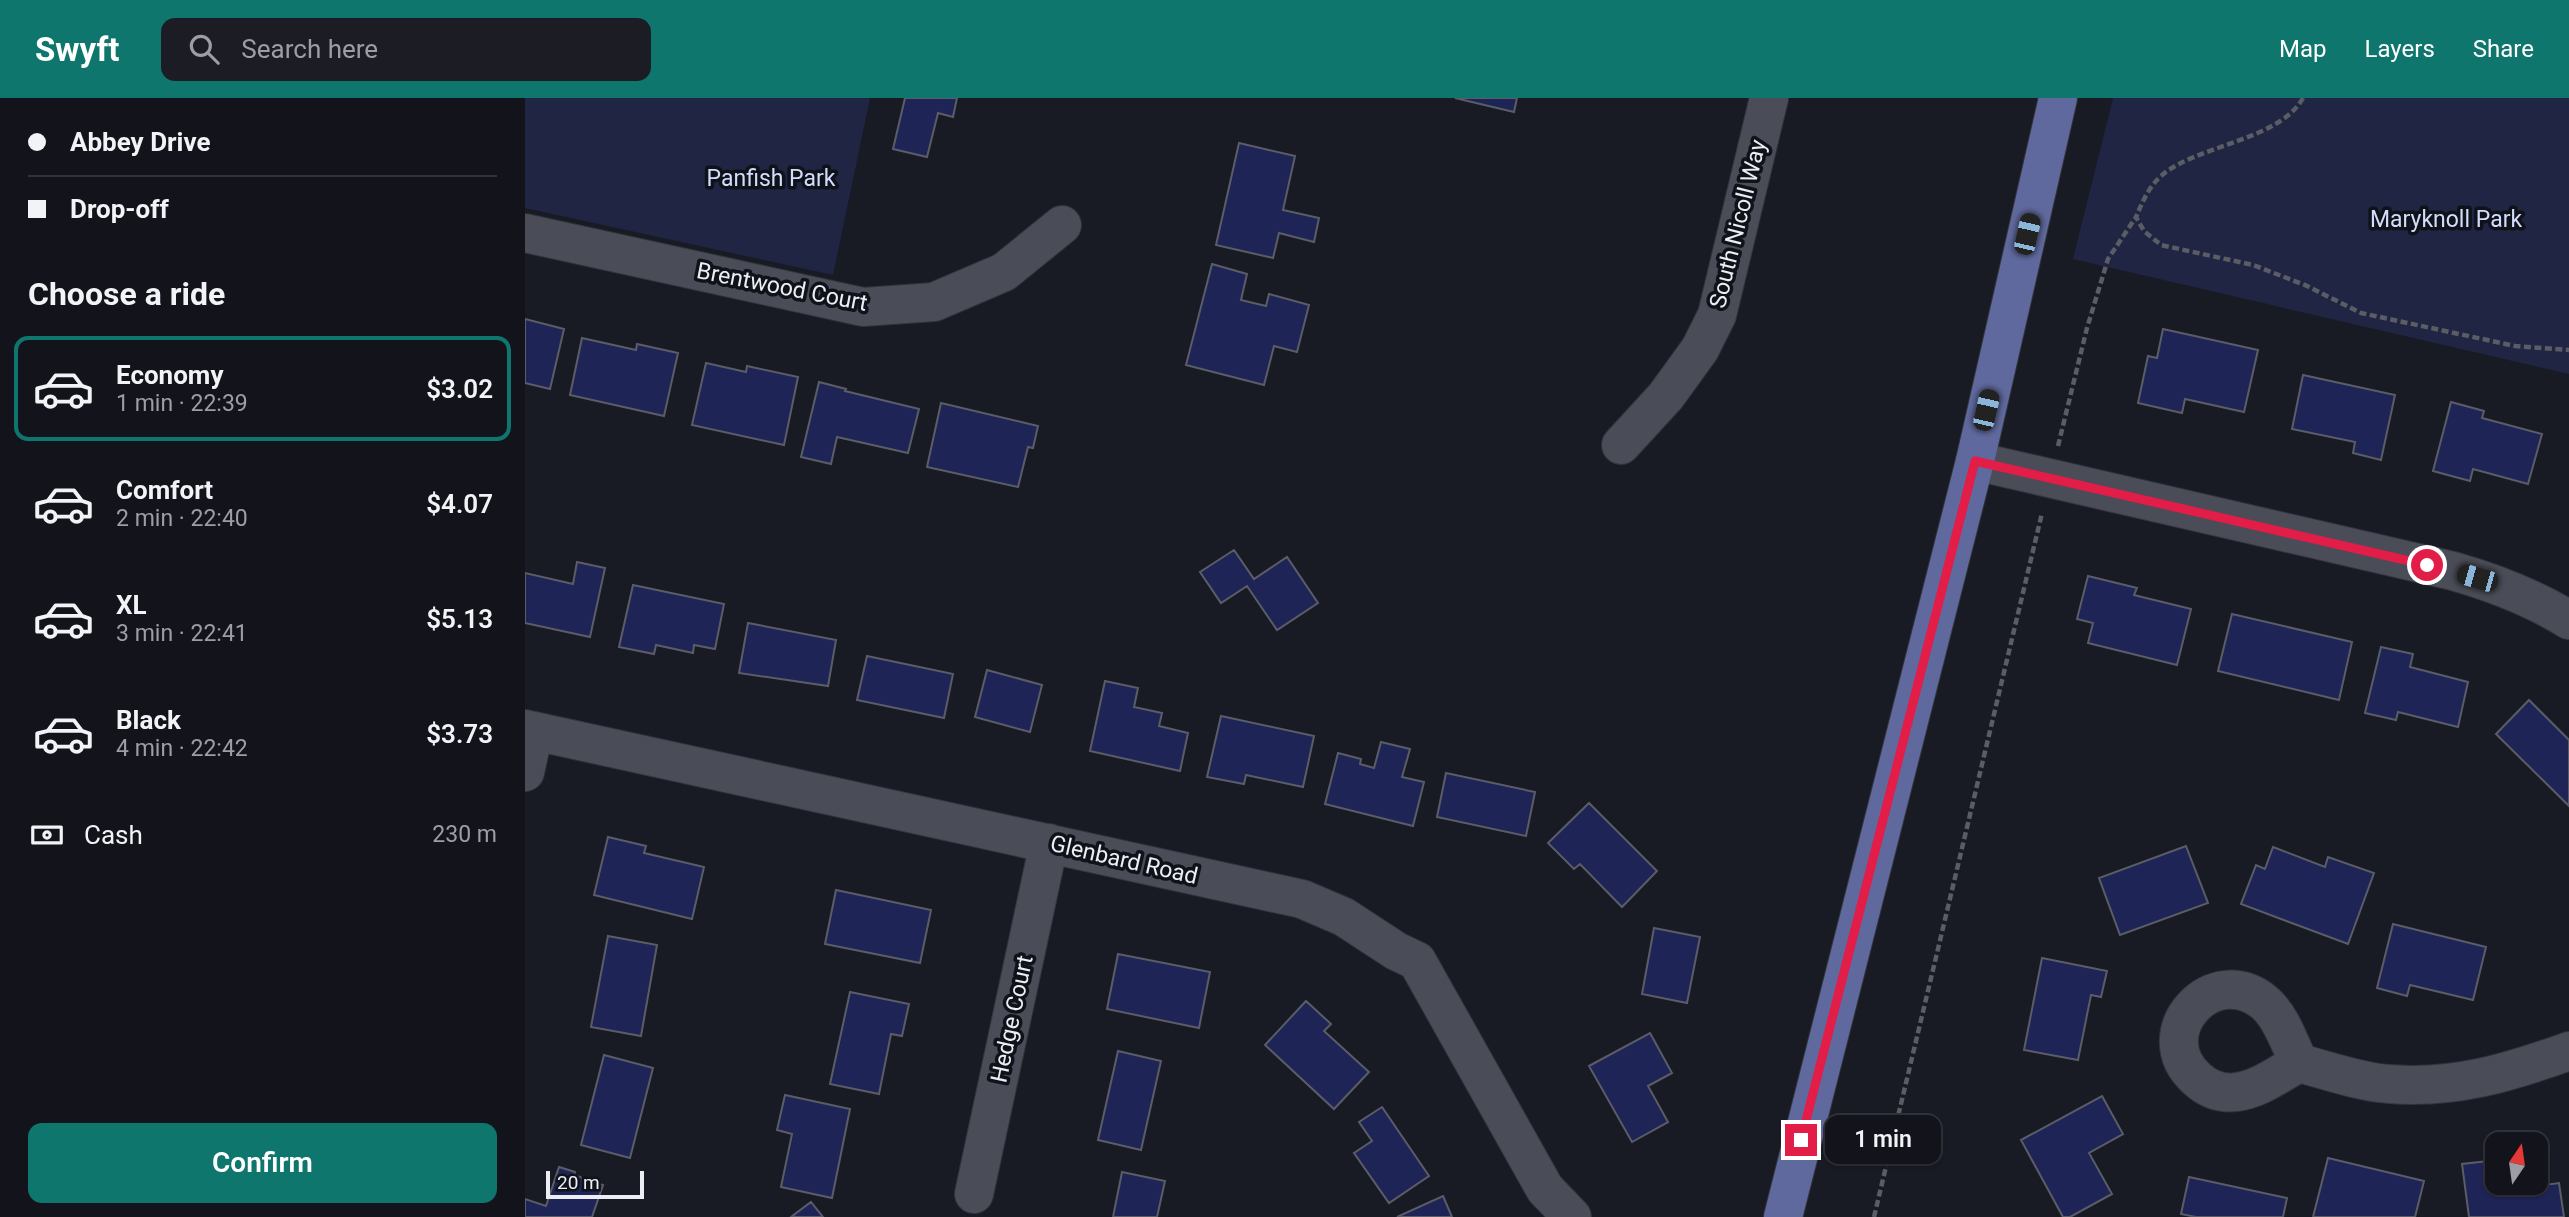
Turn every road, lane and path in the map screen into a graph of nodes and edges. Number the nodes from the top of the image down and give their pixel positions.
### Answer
1 (1769, 98) edge
2 (2059, 98) edge
3 (2303, 98) edge
4 (2136, 217) junction
5 (1062, 225) dead end
6 (525, 233) edge
7 (2569, 350) edge
8 (1621, 445) dead end
9 (1975, 461) junction
10 (2051, 478) junction
11 (2569, 620) edge
12 (529, 730) edge
13 (525, 772) edge
14 (1049, 843) junction
15 (2569, 1051) edge
16 (2299, 1063) dead end
17 (974, 1194) dead end
18 (1573, 1217) edge
19 (1783, 1217) edge
20 (1874, 1217) edge

1 - 8 street, South Nicoll Way
2 - 9 main road
3 - 4 path
4 - 7 path
4 - 10 path
5 - 6 street, Brentwood Court
9 - 10 street
9 - 19 main road
10 - 11 street
10 - 20 path
12 - 13 street
12 - 14 street, Glenbard Road
14 - 17 street, Hedge Court
14 - 18 street, Glenbard Road
15 - 16 street

